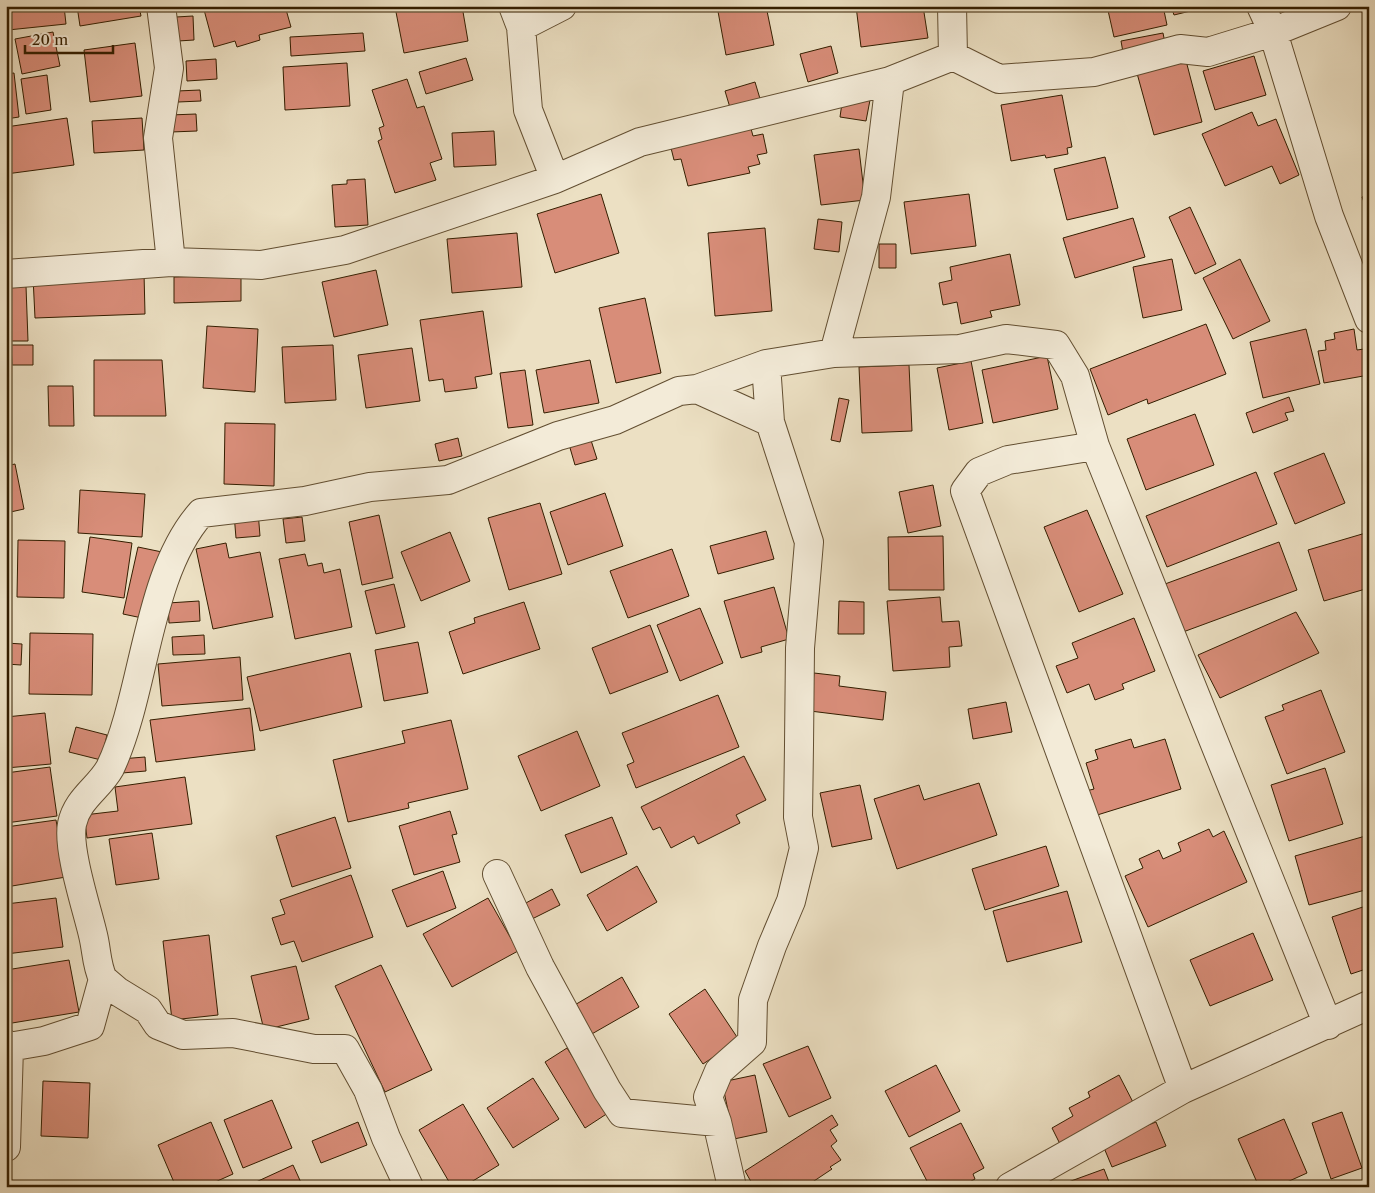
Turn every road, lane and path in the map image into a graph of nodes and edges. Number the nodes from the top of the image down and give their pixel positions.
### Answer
1 (161, 6) edge
2 (562, 6) edge
3 (952, 6) edge
4 (1261, 6) edge
5 (1337, 6) edge
6 (517, 16) edge
7 (1273, 32) junction
8 (953, 56) junction
9 (890, 81) junction
10 (555, 179) junction
11 (171, 262) junction
12 (6, 274) edge
13 (1369, 319) edge
14 (834, 354) junction
15 (766, 364) junction
16 (697, 389) junction
17 (770, 422) junction
18 (1095, 446) junction
19 (497, 874) dead end
20 (103, 979) junction
21 (1369, 1005) edge
22 (1328, 1025) junction
23 (8, 1046) edge
24 (1183, 1089) junction
25 (717, 1122) junction
26 (6, 1147) edge
27 (410, 1187) edge
28 (732, 1187) edge
29 (1010, 1187) edge

1 - 11 street
2 - 6 street
3 - 8 street
4 - 7 street
5 - 7 street
6 - 10 street
7 - 8 street
7 - 13 street
8 - 9 street
9 - 10 street
9 - 14 street
10 - 11 street
11 - 12 street
14 - 15 street
14 - 18 street
15 - 16 street
15 - 17 street
16 - 17 street
16 - 20 street
17 - 25 street
18 - 22 street
18 - 24 street
19 - 25 street
20 - 23 street
20 - 27 street
21 - 22 street
22 - 24 street
23 - 26 street
24 - 29 street
25 - 28 street

